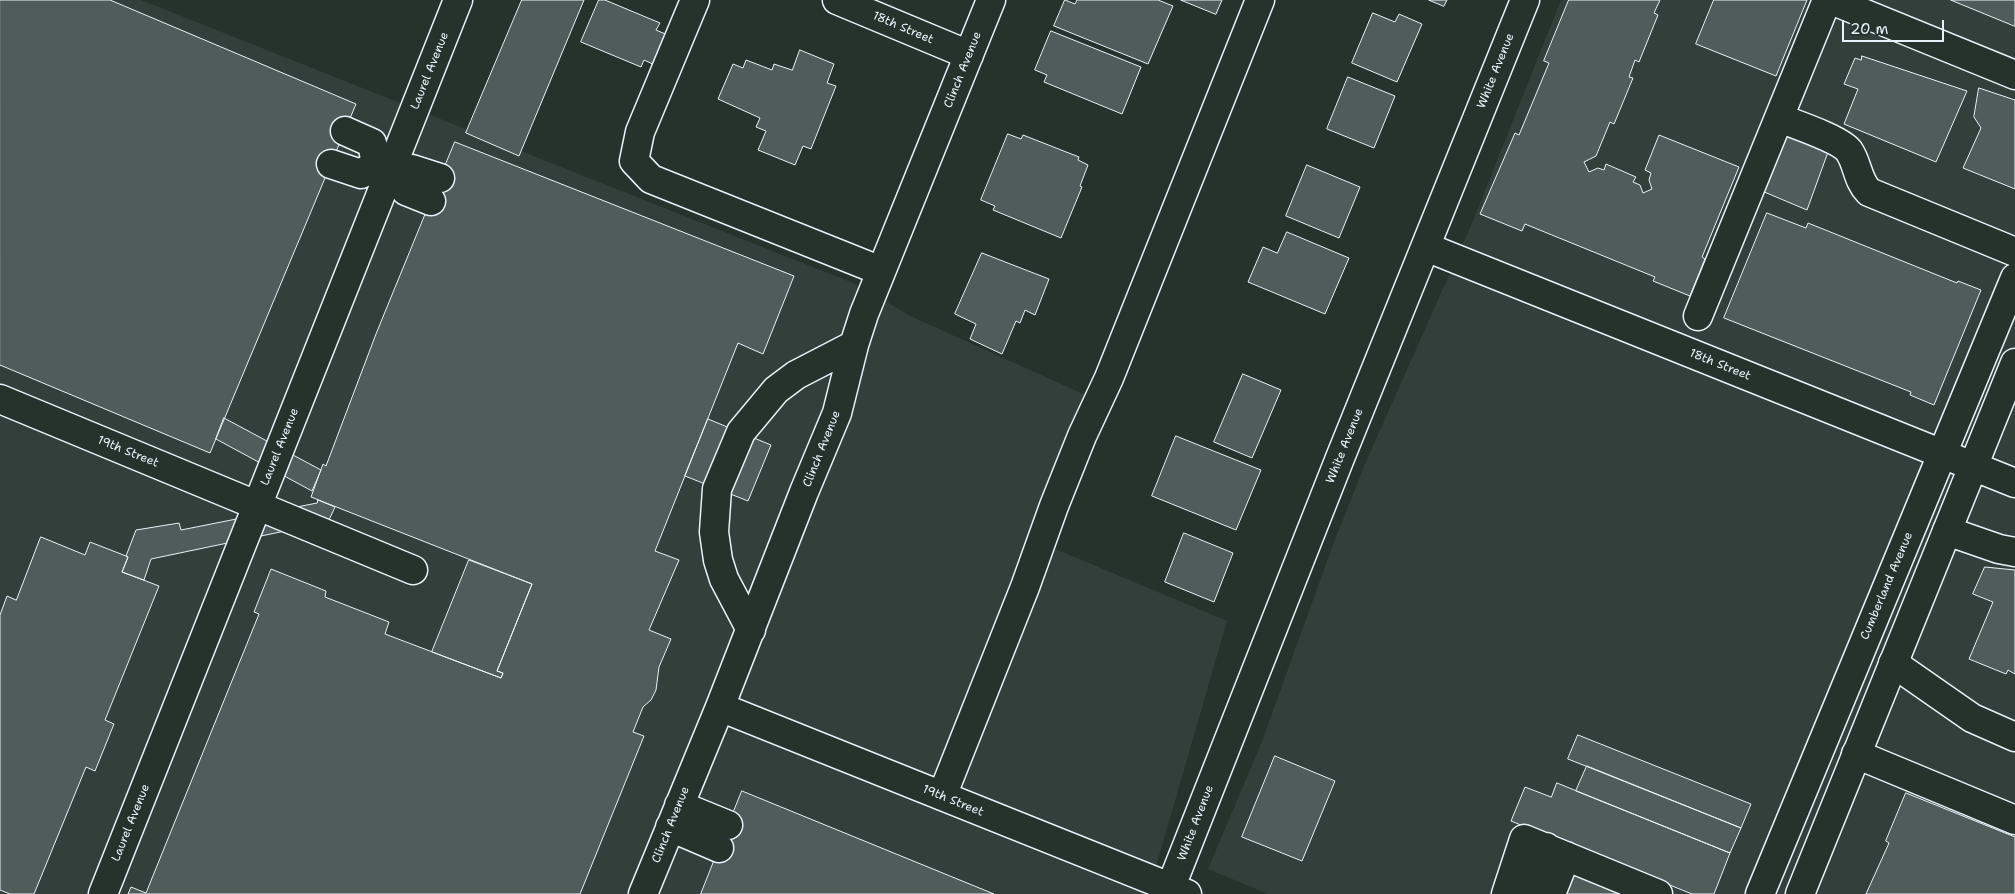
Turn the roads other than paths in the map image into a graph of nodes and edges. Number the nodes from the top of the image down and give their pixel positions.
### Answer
1 (458, 0) edge
2 (695, 0) edge
3 (837, 0) edge
4 (991, 0) edge
5 (1260, 0) edge
6 (1525, 0) edge
7 (1829, 0) edge
8 (968, 55) junction
9 (2015, 76) edge
10 (1779, 118) junction
11 (345, 131) dead end
12 (331, 164) dead end
13 (390, 170) junction
14 (436, 189) dead end
15 (1426, 247) junction
16 (2015, 252) edge
17 (881, 270) junction
18 (2015, 278) edge
19 (1698, 316) dead end
20 (854, 345) junction
21 (2015, 364) edge
22 (0, 399) edge
23 (1942, 455) junction
24 (1973, 467) junction
25 (2015, 483) edge
26 (257, 505) junction
27 (1947, 531) junction
28 (2015, 552) edge
29 (412, 570) dead end
30 (750, 630) junction
31 (1893, 663) junction
32 (720, 707) junction
33 (2015, 737) edge
34 (1856, 754) junction
35 (942, 796) junction
36 (675, 816) junction
37 (2015, 820) edge
38 (724, 836) dead end
39 (1556, 852) junction
40 (1175, 892) edge
41 (103, 894) edge
42 (643, 894) edge
43 (1506, 894) edge
44 (1529, 894) edge
45 (1551, 894) edge
46 (1658, 894) edge
47 (1760, 894) edge
48 (1800, 894) edge

1 - 13 street, Laurel Avenue
2 - 17 street
3 - 8 street, 18th Street
4 - 8 street, Clinch Avenue
5 - 35 street
6 - 15 street, White Avenue
7 - 9 street
7 - 10 street
8 - 17 street, Clinch Avenue
10 - 16 street
10 - 19 street
11 - 13 street
12 - 13 street
13 - 14 street
13 - 26 street, Laurel Avenue
15 - 23 street, 18th Street
15 - 40 street, White Avenue
17 - 20 street, Clinch Avenue
18 - 23 street, Cumberland Avenue
20 - 30 street, Clinch Avenue
20 - 30 street
21 - 24 street
22 - 26 street, 19th Street
23 - 24 street, 18th Street
23 - 47 street, Cumberland Avenue
24 - 25 street, 18th Street
24 - 27 street
26 - 29 street, 19th Street
26 - 41 street, Laurel Avenue
27 - 28 street
27 - 31 street
30 - 32 street, Clinch Avenue
31 - 33 street
31 - 34 street
32 - 35 street, 19th Street
32 - 36 street, Clinch Avenue
34 - 37 street
34 - 48 street
35 - 40 street, 19th Street
36 - 38 street
36 - 42 street, Clinch Avenue
39 - 43 street
39 - 44 street
39 - 45 street
39 - 46 street

